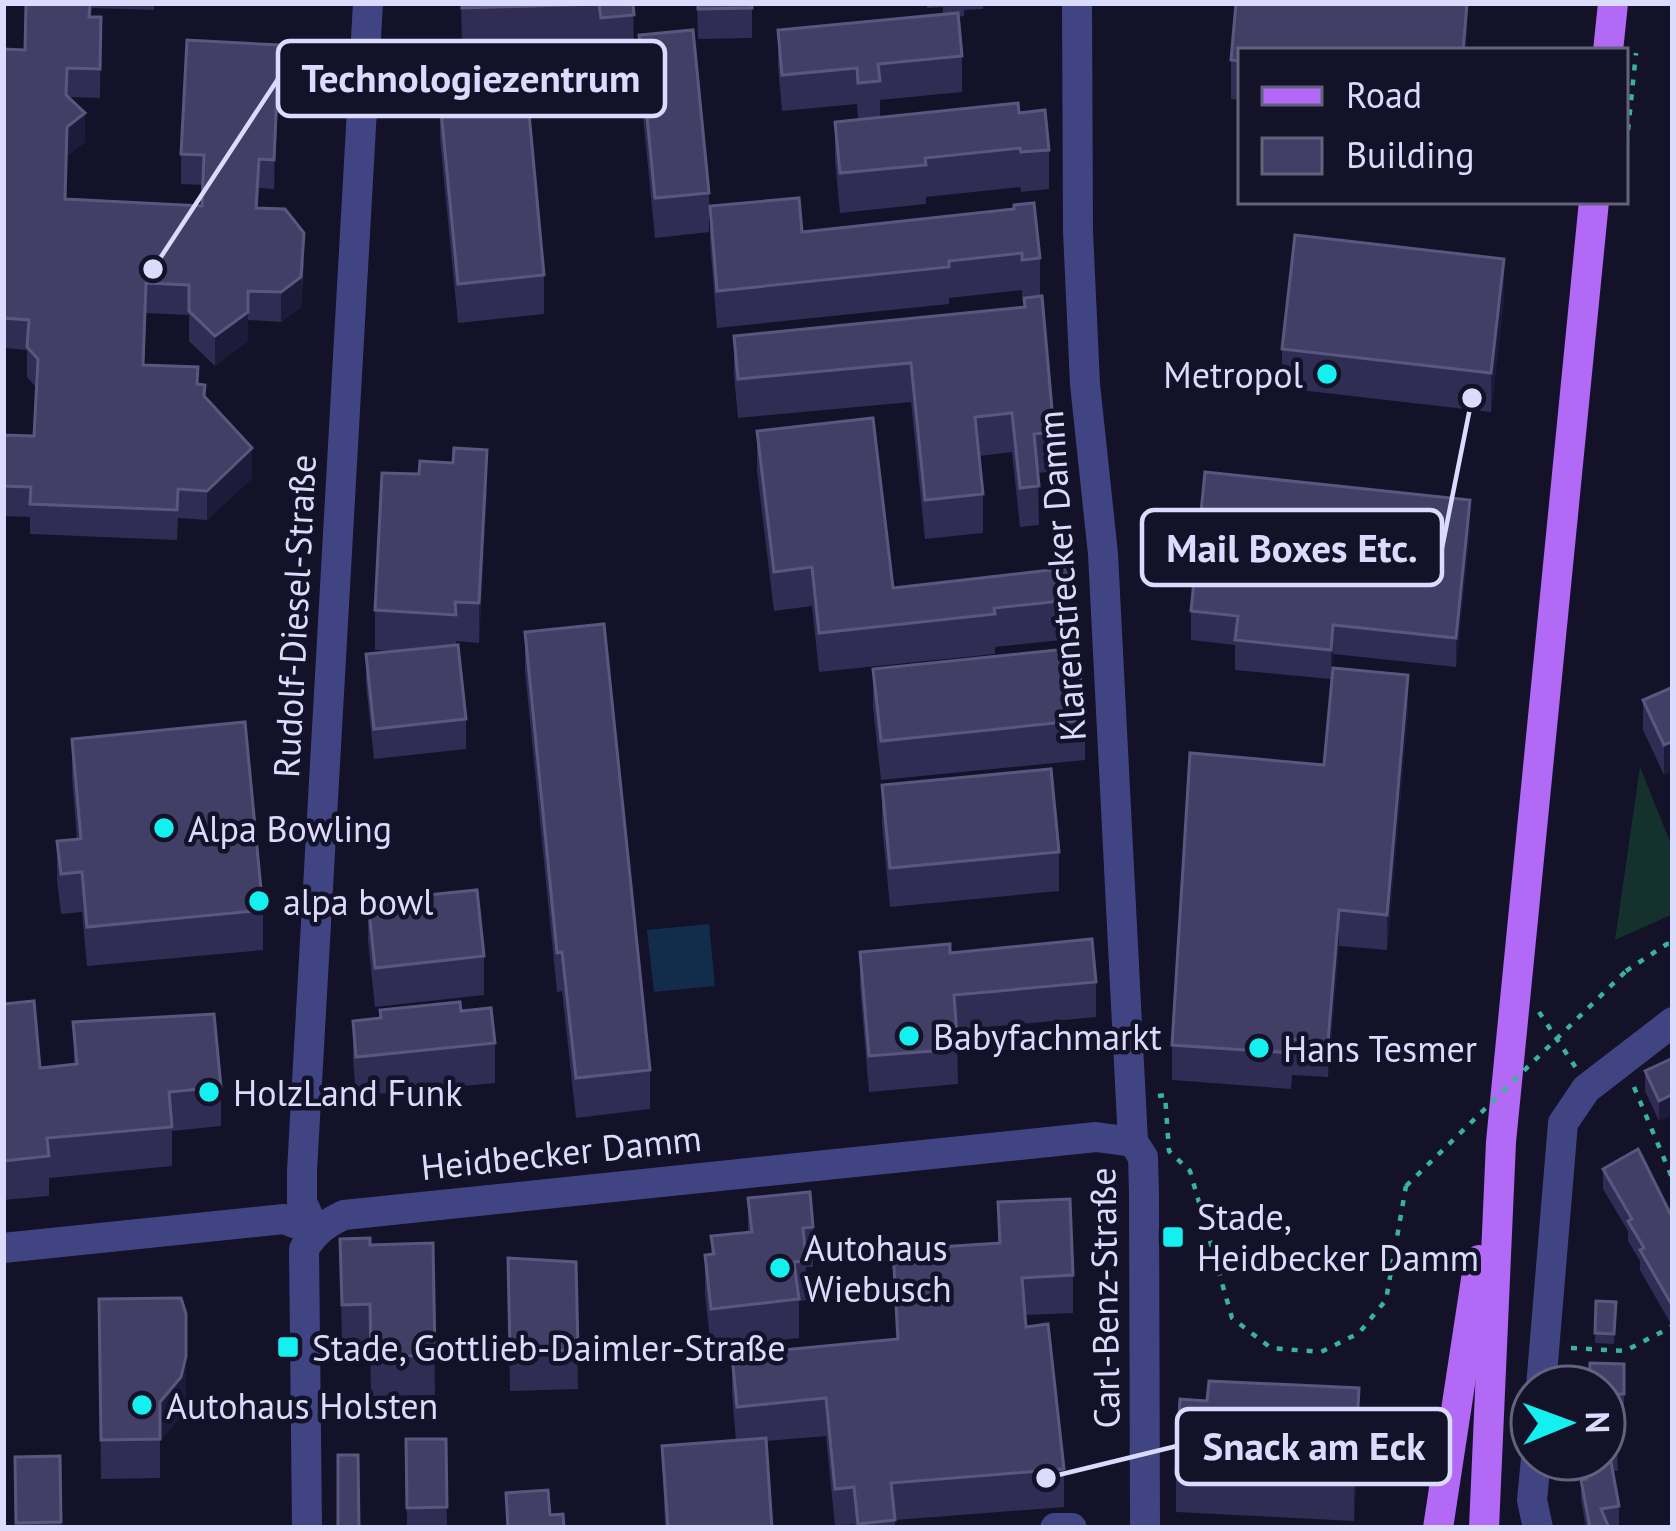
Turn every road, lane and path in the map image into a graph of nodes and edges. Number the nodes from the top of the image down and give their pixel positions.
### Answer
1 (368, 3) edge
2 (1077, 3) edge
3 (1613, 3) edge
4 (1623, 48) edge
5 (1594, 204) edge
6 (1673, 944) edge
7 (1673, 1022) edge
8 (1622, 1060) junction
9 (1134, 1097) junction
10 (1133, 1142) junction
11 (1501, 1142) junction
12 (1673, 1180) edge
13 (315, 1231) junction
14 (3, 1248) edge
15 (1673, 1326) edge
16 (1545, 1347) junction
17 (1543, 1363) edge
18 (1533, 1483) edge
19 (308, 1528) edge
20 (1055, 1528) edge
21 (1072, 1528) edge
22 (1145, 1528) edge
23 (1438, 1528) edge
24 (1484, 1528) edge
25 (1538, 1528) edge

1 - 13 street, Rudolf-Diesel-Straße
2 - 9 street, Klarenstrecker Damm
3 - 4 main road
5 - 11 main road
6 - 9 path, bridge
7 - 8 street
8 - 12 path
8 - 16 street
9 - 10 street, Klarenstrecker Damm
10 - 13 street, Heidbecker Damm
10 - 22 street, Carl-Benz-Straße
11 - 23 main road
11 - 24 main road
13 - 14 street, Heidbecker Damm
13 - 19 street
15 - 16 path
16 - 17 street
18 - 25 street
20 - 21 street

